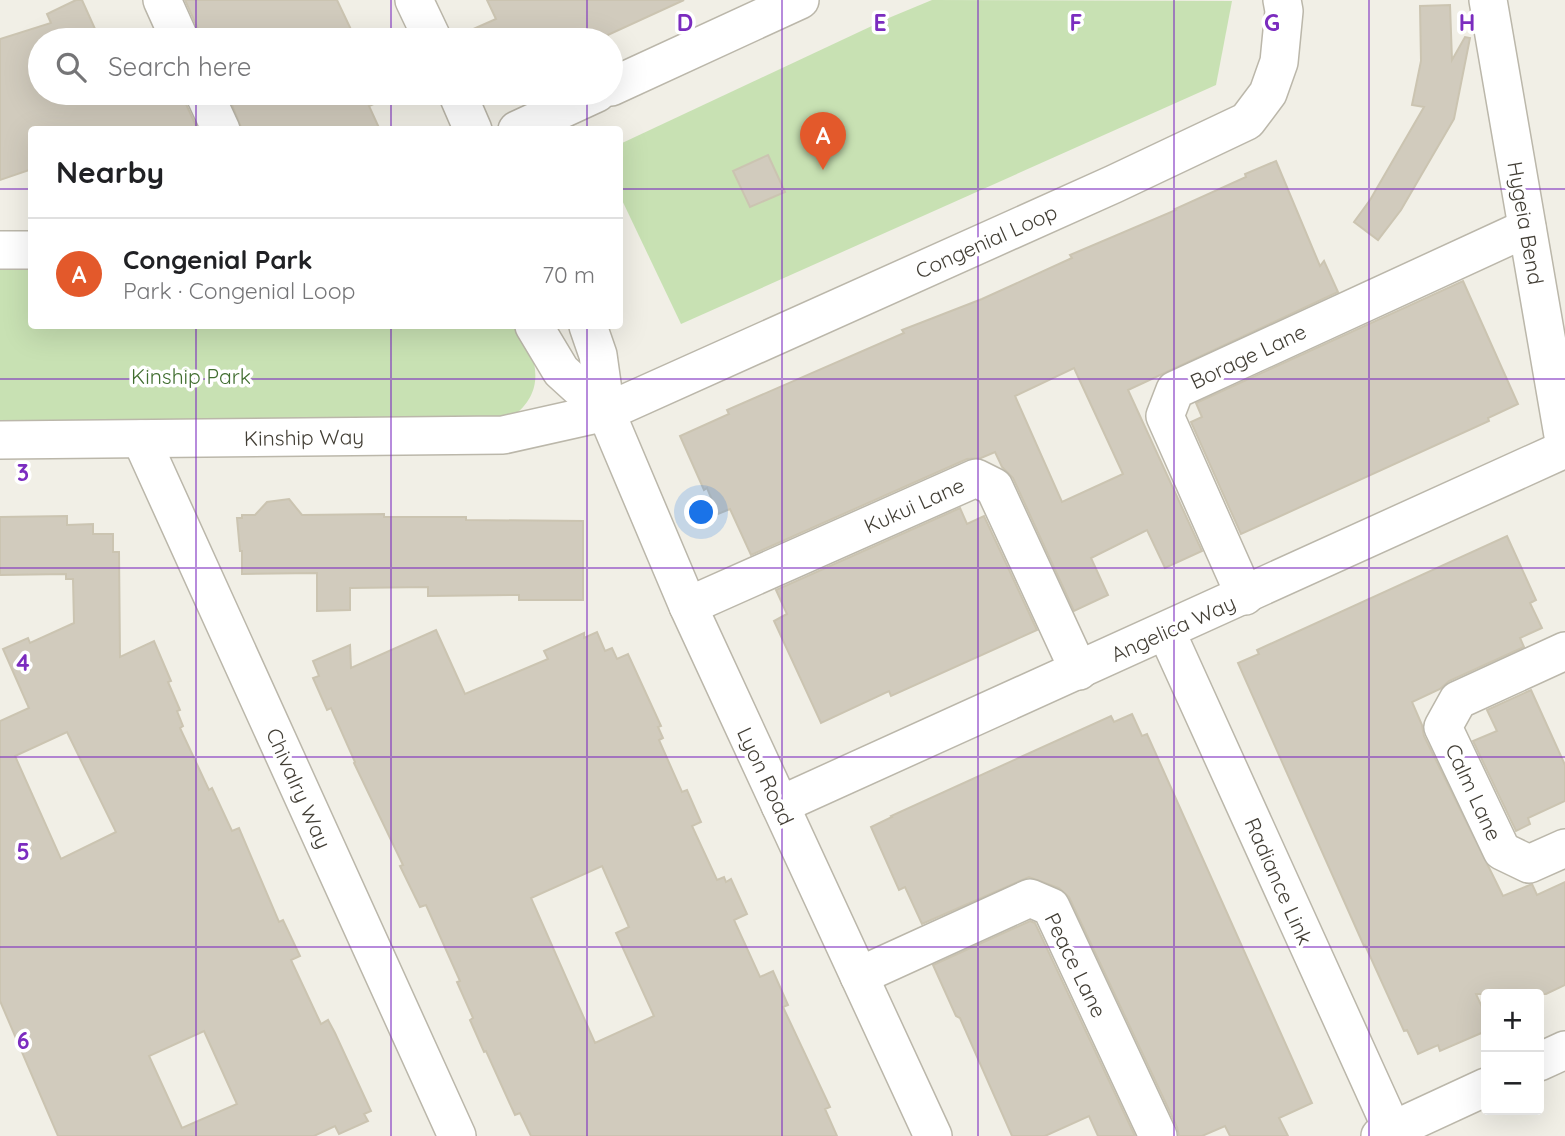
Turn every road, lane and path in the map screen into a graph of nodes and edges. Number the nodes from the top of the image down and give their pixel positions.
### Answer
1 (162, 0) edge
2 (414, 0) edge
3 (800, 0) edge
4 (1282, 0) edge
5 (1488, 0) edge
6 (175, 28) edge
7 (427, 28) edge
8 (623, 81) edge
9 (209, 105) edge
10 (462, 105) edge
11 (571, 105) edge
12 (218, 126) edge
13 (471, 126) edge
14 (526, 126) edge
15 (1527, 228) junction
16 (0, 250) edge
17 (28, 250) edge
18 (536, 329) edge
19 (589, 329) edge
20 (606, 412) junction
21 (141, 439) junction
22 (0, 440) edge
23 (1565, 448) edge
24 (1245, 596) junction
25 (688, 606) junction
26 (1167, 631) junction
27 (1565, 651) edge
28 (1079, 671) junction
29 (780, 805) junction
30 (1565, 848) edge
31 (859, 976) junction
32 (1565, 1050) edge
33 (1544, 1060) edge
34 (1481, 1089) edge
35 (1389, 1134) edge
36 (457, 1136) edge
37 (933, 1136) edge
38 (1158, 1136) edge

1 - 6 street
2 - 7 street
3 - 8 street
4 - 20 street, Congenial Loop
5 - 15 street, Hygeia Bend
9 - 12 street
10 - 13 street
11 - 14 street
15 - 23 street, Hygeia Bend
15 - 24 street, Borage Lane
16 - 17 street
18 - 20 street, Lyon Road
19 - 20 street, Lyon Road
20 - 21 street, Kinship Way
20 - 25 street, Lyon Road
21 - 22 street, Kinship Way
21 - 36 street, Chivalry Way
23 - 24 street, Angelica Way
24 - 26 street, Angelica Way
25 - 28 street, Kukui Lane
25 - 29 street, Lyon Road
26 - 28 street, Angelica Way
26 - 35 street, Radiance Link
27 - 30 street, Calm Lane
28 - 29 street, Angelica Way
29 - 31 street, Lyon Road
31 - 37 street, Lyon Road
31 - 38 street, Peace Lane
32 - 33 street
34 - 35 street

